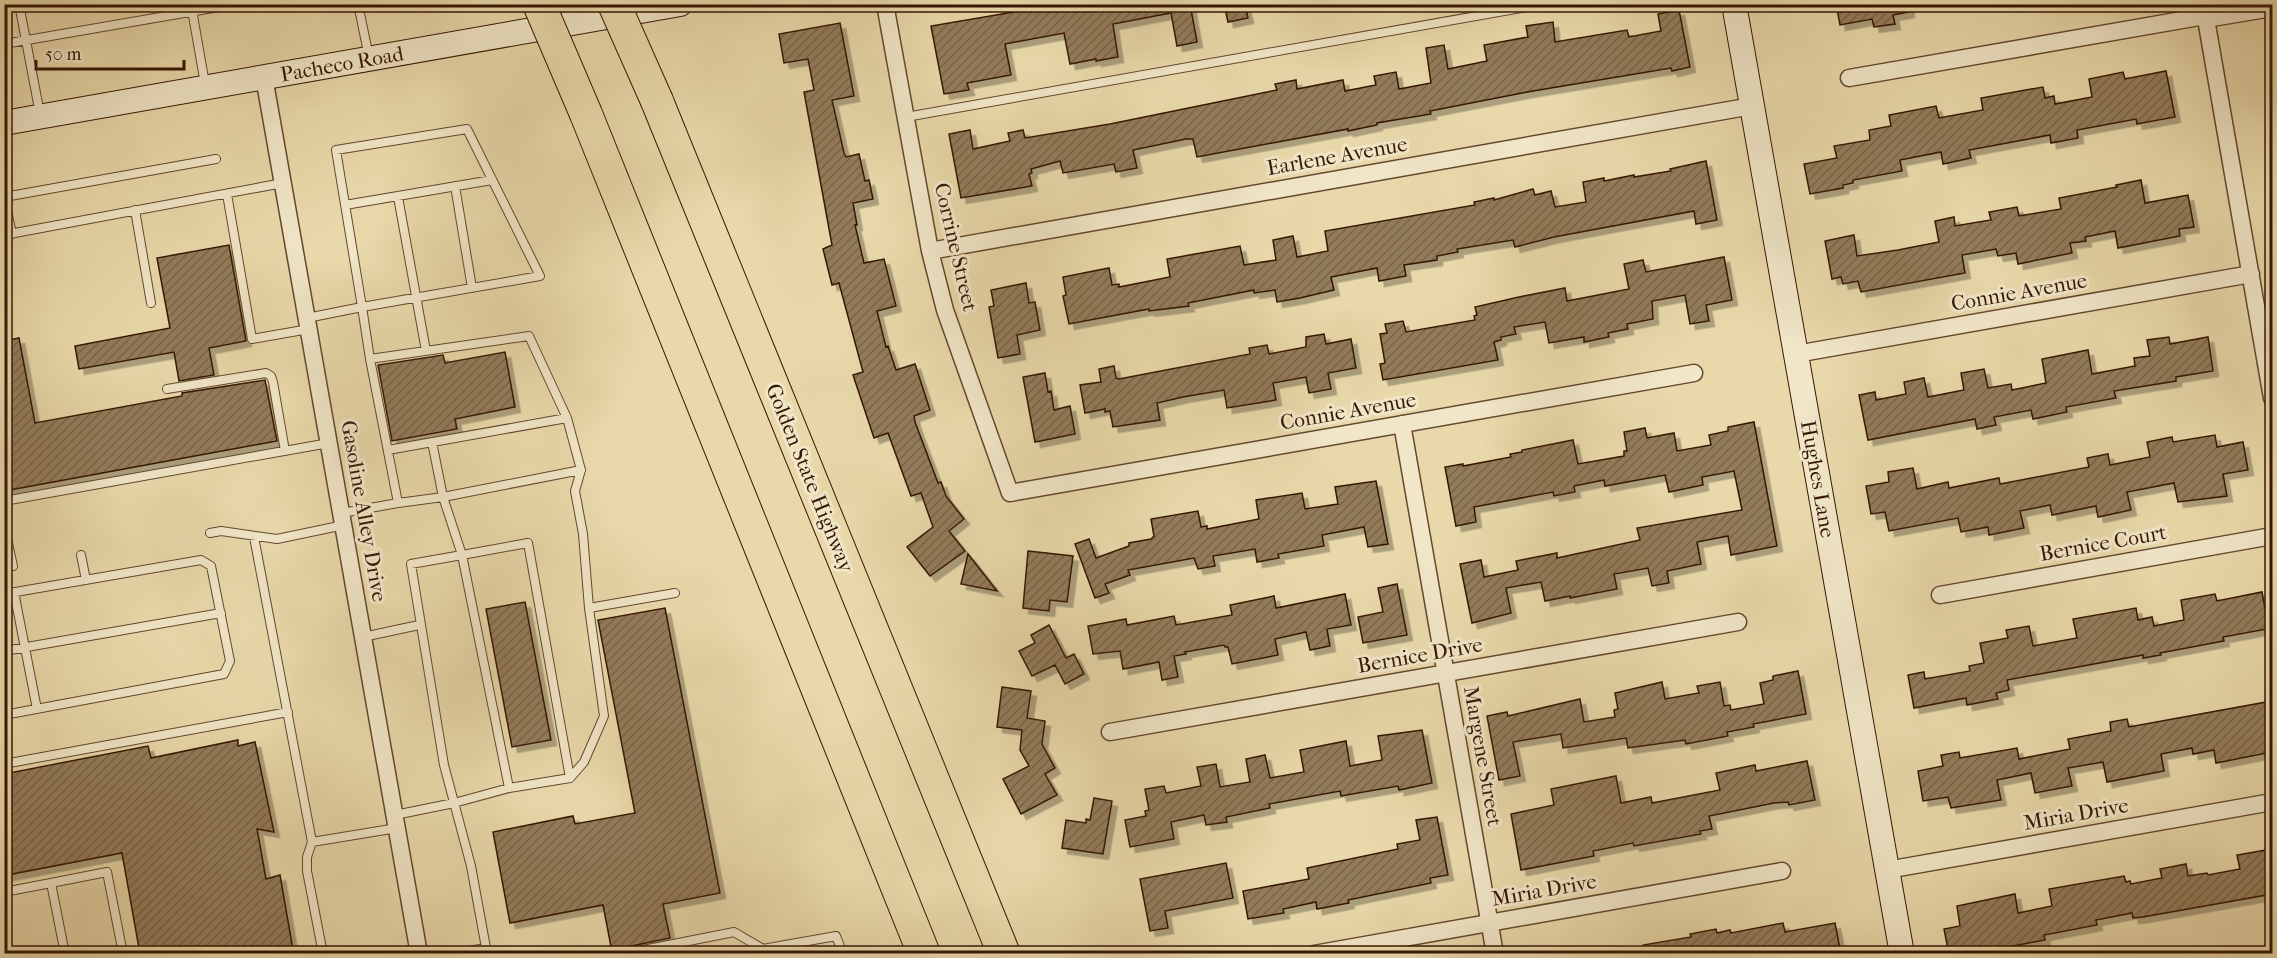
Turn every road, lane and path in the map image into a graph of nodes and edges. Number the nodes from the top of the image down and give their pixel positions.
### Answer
1 (19, 4) edge
2 (236, 4) edge
3 (358, 4) edge
4 (539, 4) edge
5 (614, 4) edge
6 (680, 4) edge
7 (885, 4) edge
8 (1544, 4) edge
9 (1734, 4) edge
10 (192, 8) edge
11 (2272, 8) edge
12 (2206, 19) junction
13 (26, 40) junction
14 (4, 44) edge
15 (369, 59) junction
16 (264, 77) junction
17 (1849, 78) dead end
18 (205, 88) junction
19 (1752, 106) junction
20 (40, 117) junction
21 (906, 117) junction
22 (4, 123) edge
23 (216, 159) dead end
24 (492, 180) junction
25 (283, 183) junction
26 (455, 186) junction
27 (227, 194) junction
28 (398, 196) junction
29 (345, 206) junction
30 (135, 210) junction
31 (8, 234) edge
32 (930, 251) junction
33 (2251, 274) junction
34 (472, 288) junction
35 (417, 298) junction
36 (151, 303) dead end
37 (362, 307) junction
38 (308, 323) junction
39 (426, 351) junction
40 (1796, 354) junction
41 (370, 359) junction
42 (1694, 373) dead end
43 (167, 389) dead end
44 (2272, 398) edge
45 (567, 418) junction
46 (1402, 424) junction
47 (432, 442) junction
48 (329, 443) junction
49 (388, 450) junction
50 (285, 451) junction
51 (581, 470) junction
52 (1010, 493) joint
53 (443, 497) junction
54 (4, 501) edge
55 (398, 503) junction
56 (343, 519) junction
57 (4, 525) edge
58 (210, 533) dead end
59 (2272, 536) edge
60 (254, 537) junction
61 (81, 555) dead end
62 (462, 555) junction
63 (13, 566) dead end
64 (86, 580) junction
65 (9, 593) edge
66 (675, 593) dead end
67 (1940, 595) dead end
68 (590, 608) junction
69 (221, 613) junction
70 (1738, 622) dead end
71 (420, 625) junction
72 (363, 637) junction
73 (25, 648) junction
74 (4, 651) edge
75 (1446, 674) junction
76 (37, 709) junction
77 (288, 712) junction
78 (4, 716) edge
79 (1110, 732) dead end
80 (4, 764) edge
81 (570, 778) junction
82 (509, 788) junction
83 (2272, 802) edge
84 (454, 803) junction
85 (396, 822) junction
86 (312, 842) junction
87 (1887, 870) junction
88 (1782, 871) dead end
89 (51, 883) junction
90 (4, 892) edge
91 (1490, 922) junction
92 (4, 947) edge
93 (486, 951) edge
94 (6, 954) edge
95 (65, 954) edge
96 (123, 954) edge
97 (323, 954) edge
98 (420, 954) edge
99 (451, 954) edge
100 (623, 954) edge
101 (843, 954) edge
102 (924, 954) edge
103 (1004, 954) edge
104 (1314, 954) edge
105 (1495, 954) edge
106 (1902, 954) edge

1 - 13 lane
2 - 10 lane
3 - 15 lane
4 - 102 highway, bridge
5 - 103 highway, Golden State Highway, bridge
6 - 15 street, Pacheco Road
7 - 21 street, Corrine Street
8 - 21 lane
9 - 19 street, Hughes Lane
10 - 13 lane
10 - 18 lane
11 - 12 street
12 - 17 street
12 - 33 street
13 - 14 lane
13 - 20 lane
15 - 16 street, Pacheco Road
16 - 18 street, Pacheco Road
16 - 25 street, Gasoline Alley Drive
18 - 20 street, Pacheco Road
19 - 32 street, Earlene Avenue
19 - 40 street, Hughes Lane
20 - 22 street, Pacheco Road
21 - 32 street, Corrine Street
23 - 31 lane
24 - 26 lane
24 - 29 lane
24 - 34 lane
25 - 27 lane
25 - 38 street, Gasoline Alley Drive
26 - 28 lane
26 - 34 lane
27 - 30 lane
27 - 38 lane
28 - 29 lane
28 - 35 lane
29 - 37 lane
30 - 31 lane
30 - 36 lane
32 - 52 street, Corrine Street
33 - 40 street, Connie Avenue
33 - 44 street
34 - 35 lane
35 - 37 lane
35 - 39 lane
37 - 38 lane
37 - 41 lane
38 - 48 street, Gasoline Alley Drive
39 - 41 lane
39 - 45 lane
40 - 87 street, Hughes Lane
41 - 49 lane
42 - 46 street, Connie Avenue
43 - 50 lane
45 - 47 lane
45 - 51 lane
46 - 52 street, Connie Avenue
46 - 75 street, Margene Street
47 - 49 lane
47 - 53 lane
48 - 50 lane
48 - 56 street, Gasoline Alley Drive
49 - 55 lane
50 - 54 lane
51 - 53 lane
51 - 68 lane
53 - 55 lane
53 - 62 lane
55 - 56 lane
56 - 60 lane
56 - 72 street, Gasoline Alley Drive
57 - 63 lane
58 - 60 lane
59 - 67 street, Bernice Court
60 - 77 lane
61 - 64 lane
62 - 71 lane
62 - 81 lane
62 - 82 lane
64 - 65 lane
64 - 69 lane
65 - 73 lane
66 - 68 lane
68 - 81 lane
69 - 73 lane
69 - 76 lane
70 - 75 street, Bernice Drive
71 - 72 lane
71 - 84 lane
72 - 85 street, Gasoline Alley Drive
73 - 74 lane
73 - 76 lane
75 - 79 street, Bernice Drive
75 - 91 street, Margene Street
76 - 78 lane
77 - 80 lane
77 - 86 lane
81 - 82 lane
82 - 84 lane
83 - 87 street, Miria Drive
84 - 85 lane
84 - 93 lane
85 - 86 lane
85 - 98 street, Gasoline Alley Drive
86 - 97 lane
87 - 106 street, Hughes Lane
88 - 91 street, Miria Drive
89 - 90 lane
89 - 95 lane
89 - 96 lane
91 - 104 street, Miria Drive
91 - 105 street, Margene Street
92 - 94 lane
93 - 99 lane
100 - 101 lane

